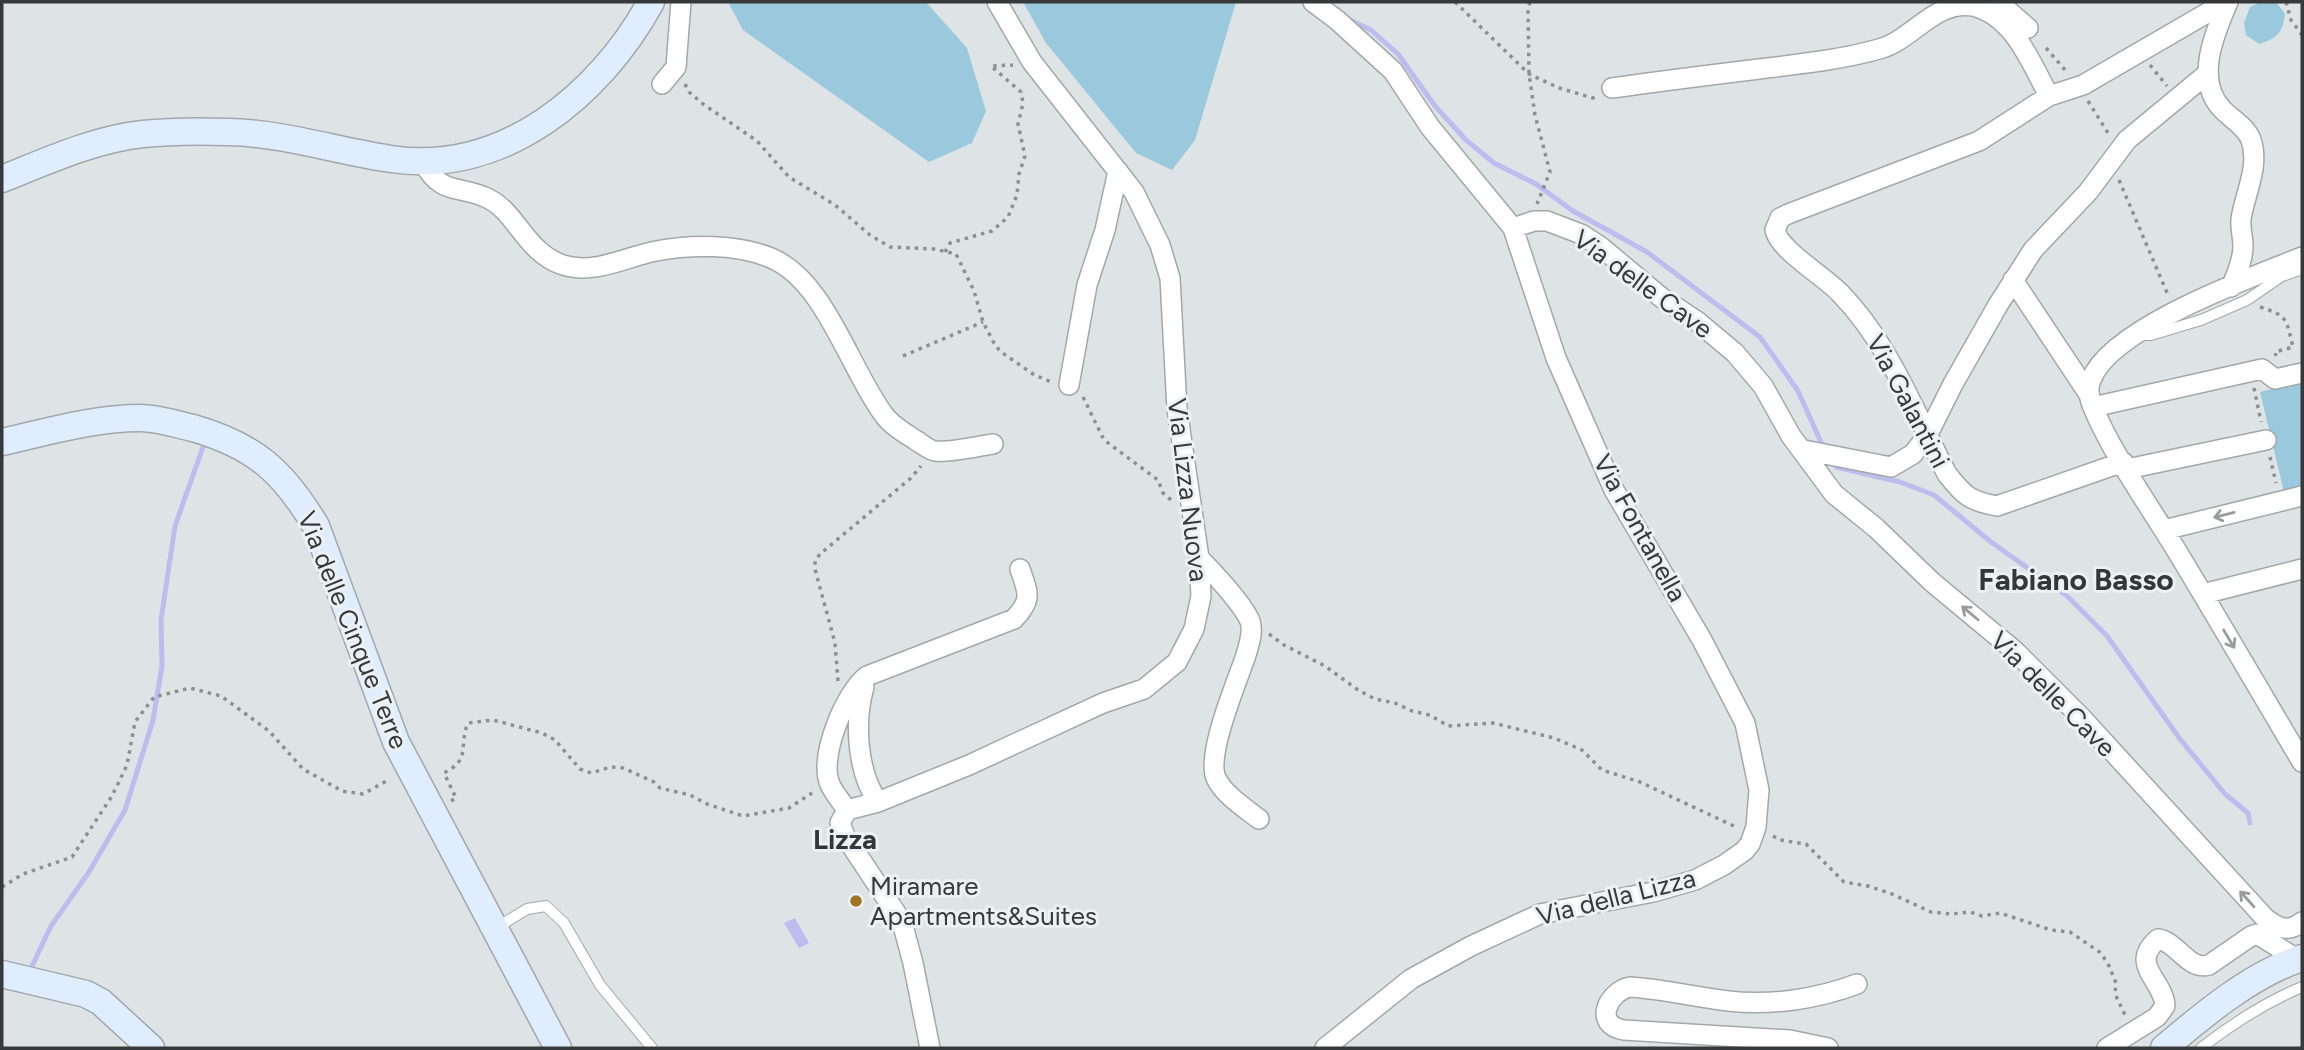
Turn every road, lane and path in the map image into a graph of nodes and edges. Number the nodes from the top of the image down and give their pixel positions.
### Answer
1 (651, 2) edge
2 (681, 2) edge
3 (998, 2) edge
4 (1313, 2) edge
5 (1455, 2) edge
6 (1530, 2) edge
7 (2227, 2) edge
8 (2286, 2) edge
9 (1988, 8) edge
10 (2028, 28) joint
11 (1016, 34) junction
12 (2302, 34) edge
13 (2139, 52) junction
14 (676, 67) junction
15 (2208, 73) junction
16 (1529, 74) junction
17 (2071, 78) dead end
18 (662, 84) dead end
19 (1612, 88) joint
20 (2049, 96) junction
21 (2085, 96) dead end
22 (2178, 98) junction
23 (2118, 152) junction
24 (423, 162) junction
25 (1118, 171) junction
26 (2, 178) edge
27 (1538, 200) dead end
28 (1513, 228) junction
29 (2243, 248) junction
30 (945, 252) junction
31 (2302, 257) edge
32 (2280, 266) junction
33 (2302, 269) edge
34 (2013, 280) junction
35 (2231, 287) junction
36 (2175, 310) junction
37 (2279, 313) dead end
38 (984, 322) junction
39 (2136, 335) junction
40 (903, 356) dead end
41 (2262, 369) junction
42 (2302, 373) edge
43 (1069, 384) junction
44 (2091, 400) junction
45 (1927, 436) junction
46 (2266, 440) dead end
47 (2, 442) edge
48 (993, 444) dead end
49 (934, 451) junction
50 (1808, 451) junction
51 (2125, 466) junction
52 (2302, 496) edge
53 (1177, 508) dead end
54 (2164, 530) junction
55 (1199, 558) junction
56 (1020, 569) dead end
57 (2302, 569) edge
58 (2203, 594) junction
59 (1251, 623) junction
60 (867, 676) junction
61 (841, 715) junction
62 (2302, 762) edge
63 (829, 782) junction
64 (381, 786) dead end
65 (451, 801) dead end
66 (878, 802) junction
67 (847, 810) junction
68 (1259, 819) dead end
69 (1756, 827) junction
70 (2, 887) edge
71 (2302, 922) edge
72 (495, 929) junction
73 (2299, 958) edge
74 (2, 974) edge
75 (1857, 984) dead end
76 (2302, 987) edge
77 (2127, 1018) dead end
78 (151, 1048) edge
79 (558, 1048) edge
80 (652, 1048) edge
81 (930, 1048) edge
82 (1325, 1048) edge
83 (1828, 1048) edge
84 (2107, 1048) edge
85 (2164, 1048) edge
86 (2202, 1048) edge

1 - 24 main road
2 - 14 street
3 - 11 street, Via Lizza Nuova
4 - 28 street
5 - 16 path
6 - 16 path
7 - 13 street, Via Galantini
7 - 15 street
8 - 12 path
9 - 10 street
9 - 19 street
9 - 20 street
10 - 17 path
11 - 25 street, Via Lizza Nuova
11 - 30 path
13 - 20 street, Via Galantini
13 - 22 path
14 - 18 street
14 - 30 path
15 - 22 street
15 - 29 street
16 - 19 path
16 - 27 path
20 - 45 street, Via Galantini
21 - 23 path
22 - 23 street
23 - 34 street
23 - 36 path
24 - 26 main road
24 - 49 street
25 - 43 street
25 - 55 street, Via Lizza Nuova
28 - 50 street, Via delle Cave
28 - 69 street, Via Fontanella
29 - 32 street
29 - 35 street
30 - 38 path
31 - 32 street
32 - 35 street
33 - 39 lane
34 - 44 street
34 - 45 street
35 - 36 street
36 - 39 street
37 - 41 path
38 - 40 path
38 - 43 path
39 - 44 street
41 - 42 street
41 - 44 street
43 - 53 path
44 - 51 street
45 - 50 street
45 - 51 street, Via Galantini
46 - 51 street, Via Galantini
47 - 72 main road, Via delle Cinque Terre
48 - 49 street
49 - 61 path
71 -> 50 street, Via delle Cave
51 - 54 street
52 -> 54 street
54 - 58 street
55 - 59 street
55 - 66 street, Via Lizza Nuova
56 - 60 street
57 - 58 street
58 -> 62 street
59 - 68 street
59 - 69 path
60 - 61 street
60 - 66 street
61 - 63 street
63 - 65 path
63 - 67 street
64 - 70 path
66 - 67 street, Via Lizza Nuova
67 - 81 street
69 - 77 path
69 - 82 street, Via della Lizza
72 - 79 main road, Via delle Cinque Terre
72 - 80 lane
73 - 84 street
73 - 85 main road
74 - 78 main road
75 - 83 street
76 - 86 lane

